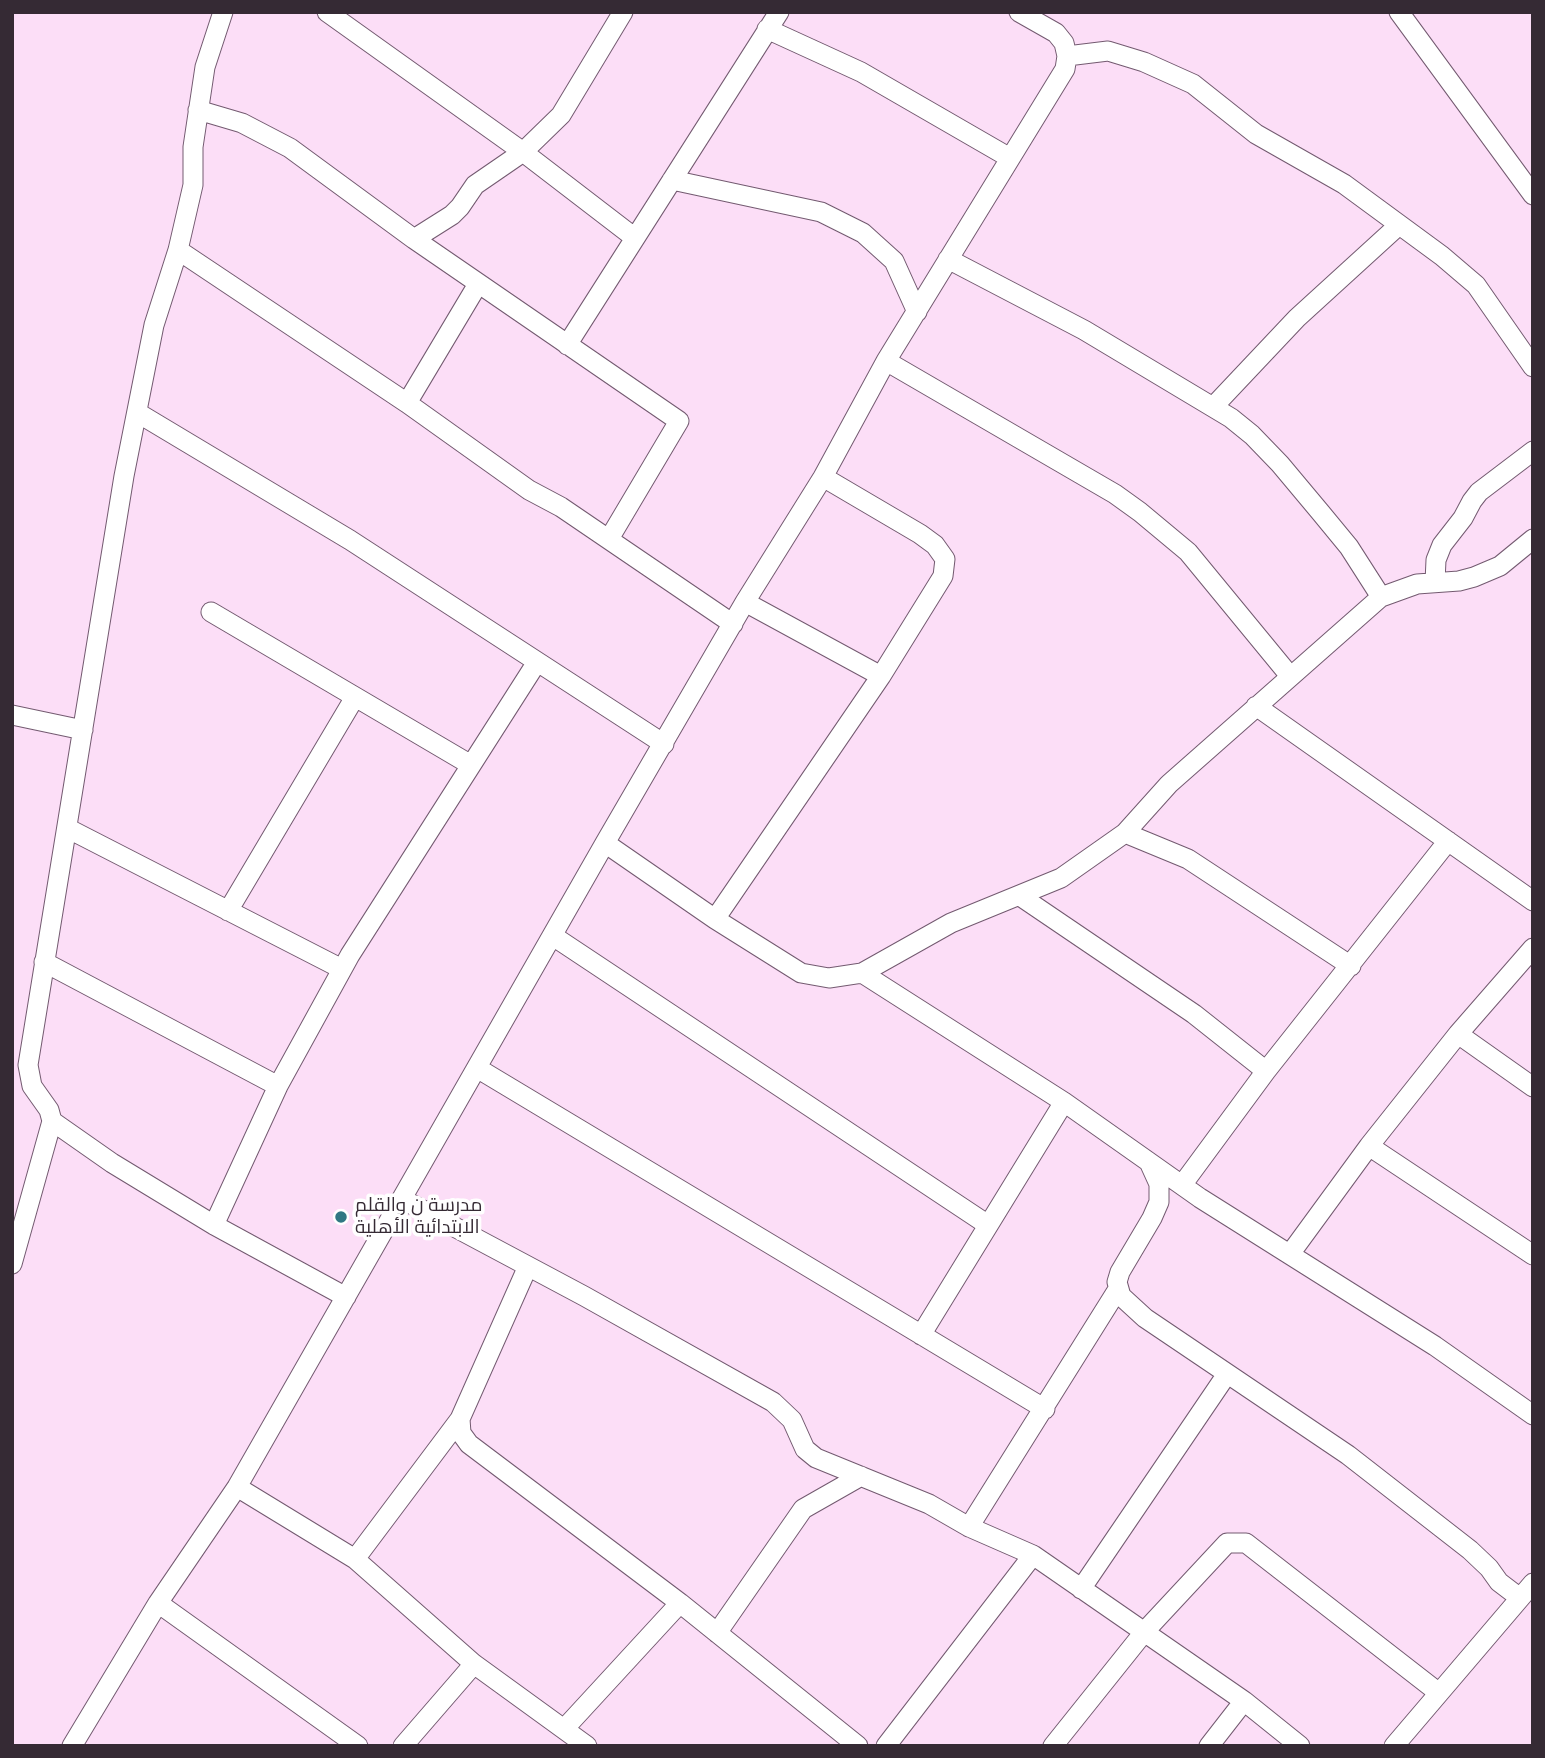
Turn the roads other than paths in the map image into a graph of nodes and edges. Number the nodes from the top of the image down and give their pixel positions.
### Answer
1 (223, 12) edge
2 (327, 12) edge
3 (623, 12) edge
4 (779, 12) edge
5 (1018, 12) edge
6 (1399, 12) edge
7 (767, 29) junction
8 (1067, 56) junction
9 (198, 110) junction
10 (523, 152) junction
11 (1010, 158) junction
12 (672, 180) junction
13 (1533, 195) edge
14 (1399, 225) junction
15 (635, 238) junction
16 (414, 239) junction
17 (178, 250) junction
18 (948, 259) junction
19 (478, 284) junction
20 (917, 312) junction
21 (567, 345) junction
22 (886, 361) junction
23 (1533, 368) edge
24 (407, 402) junction
25 (1213, 407) junction
26 (138, 413) junction
27 (1533, 451) edge
28 (823, 477) junction
29 (609, 539) junction
30 (1533, 539) edge
31 (1435, 582) junction
32 (1381, 597) junction
33 (745, 602) junction
34 (211, 612) dead end
35 (733, 624) junction
36 (537, 662) junction
37 (881, 676) junction
38 (1290, 676) junction
39 (355, 697) junction
40 (1256, 706) junction
41 (12, 715) edge
42 (83, 730) junction
43 (664, 744) junction
44 (471, 765) junction
45 (66, 828) junction
46 (1125, 833) junction
47 (1448, 841) junction
48 (605, 844) junction
49 (1020, 896) junction
50 (1533, 901) edge
51 (228, 911) junction
52 (715, 919) junction
53 (553, 936) junction
54 (1533, 948) edge
55 (44, 962) junction
56 (1351, 966) junction
57 (342, 969) junction
58 (862, 973) junction
59 (1458, 1034) junction
60 (477, 1068) junction
61 (1266, 1071) junction
62 (278, 1086) junction
63 (1533, 1087) edge
64 (1064, 1102) junction
65 (52, 1121) junction
66 (1369, 1146) junction
67 (1149, 1162) junction
68 (1182, 1185) junction
69 (402, 1199) junction
70 (214, 1225) junction
71 (988, 1225) junction
72 (1290, 1254) junction
73 (1533, 1255) edge
74 (12, 1264) edge
75 (528, 1266) junction
76 (1118, 1289) junction
77 (346, 1297) junction
78 (921, 1335) junction
79 (1227, 1374) junction
80 (1045, 1409) junction
81 (1533, 1415) edge
82 (460, 1419) junction
83 (861, 1476) junction
84 (237, 1487) junction
85 (969, 1527) junction
86 (1033, 1555) junction
87 (355, 1559) junction
88 (1533, 1583) edge
89 (1082, 1589) junction
90 (1520, 1598) junction
91 (158, 1603) junction
92 (680, 1603) junction
93 (1145, 1631) junction
94 (717, 1633) junction
95 (474, 1664) junction
96 (1439, 1693) junction
97 (1244, 1701) junction
98 (575, 1740) edge
99 (72, 1746) edge
100 (358, 1746) edge
101 (403, 1746) edge
102 (858, 1746) edge
103 (886, 1746) edge
104 (1052, 1746) edge
105 (1209, 1746) edge
106 (1300, 1746) edge
107 (1394, 1746) edge

1 - 9 street
2 - 10 street
3 - 10 street
4 - 7 street
5 - 8 street
6 - 13 street
7 - 11 street
7 - 12 street
8 - 11 street
8 - 14 street
9 - 16 street
9 - 17 street
10 - 15 street
10 - 16 street
11 - 18 street
12 - 15 street
12 - 20 street
14 - 23 street
14 - 25 street
15 - 21 street
16 - 19 street
17 - 24 street
17 - 26 street
18 - 20 street
18 - 25 street
19 - 21 street
19 - 24 street
20 - 22 street
21 - 29 street
22 - 28 street
22 - 38 street
24 - 29 street
25 - 32 street
26 - 36 street
26 - 42 street
27 - 31 street
28 - 33 street
28 - 37 street
29 - 35 street
30 - 31 street
31 - 32 street
32 - 38 street
33 - 35 street
33 - 37 street
34 - 39 street
35 - 43 street
36 - 43 street
36 - 44 street
37 - 52 street
38 - 40 street
39 - 44 street
39 - 51 street
40 - 46 street
40 - 47 street
41 - 42 street
42 - 45 street
43 - 48 street
44 - 57 street
45 - 51 street
45 - 55 street
46 - 49 street
46 - 56 street
47 - 50 street
47 - 56 street
48 - 52 street
48 - 53 street
49 - 58 street
49 - 61 street
51 - 57 street
52 - 58 street
53 - 60 street
53 - 71 street
54 - 59 street
55 - 62 street
55 - 65 street
56 - 61 street
57 - 62 street
58 - 64 street
59 - 63 street
59 - 66 street
60 - 69 street
60 - 78 street
61 - 68 street
62 - 70 street
64 - 67 street
64 - 71 street
65 - 70 street
65 - 74 street
66 - 72 street
66 - 73 street
67 - 68 street
67 - 76 street
68 - 72 street
69 - 75 street
69 - 77 street
70 - 77 street
71 - 78 street
72 - 81 street
75 - 82 street
75 - 83 street
76 - 79 street
76 - 80 street
77 - 84 street
78 - 80 street
79 - 89 street
79 - 90 street
80 - 85 street
82 - 87 street
82 - 92 street
83 - 85 street
83 - 94 street
84 - 87 street
84 - 91 street
85 - 86 street
86 - 89 street
86 - 103 street
87 - 95 street
88 - 90 street
89 - 93 street
90 - 96 street
91 - 99 street
91 - 100 street
92 - 94 street
92 - 98 street
93 - 96 street
93 - 97 street
93 - 104 street
94 - 102 street
95 - 98 street
95 - 101 street
96 - 107 street
97 - 105 street
97 - 106 street

